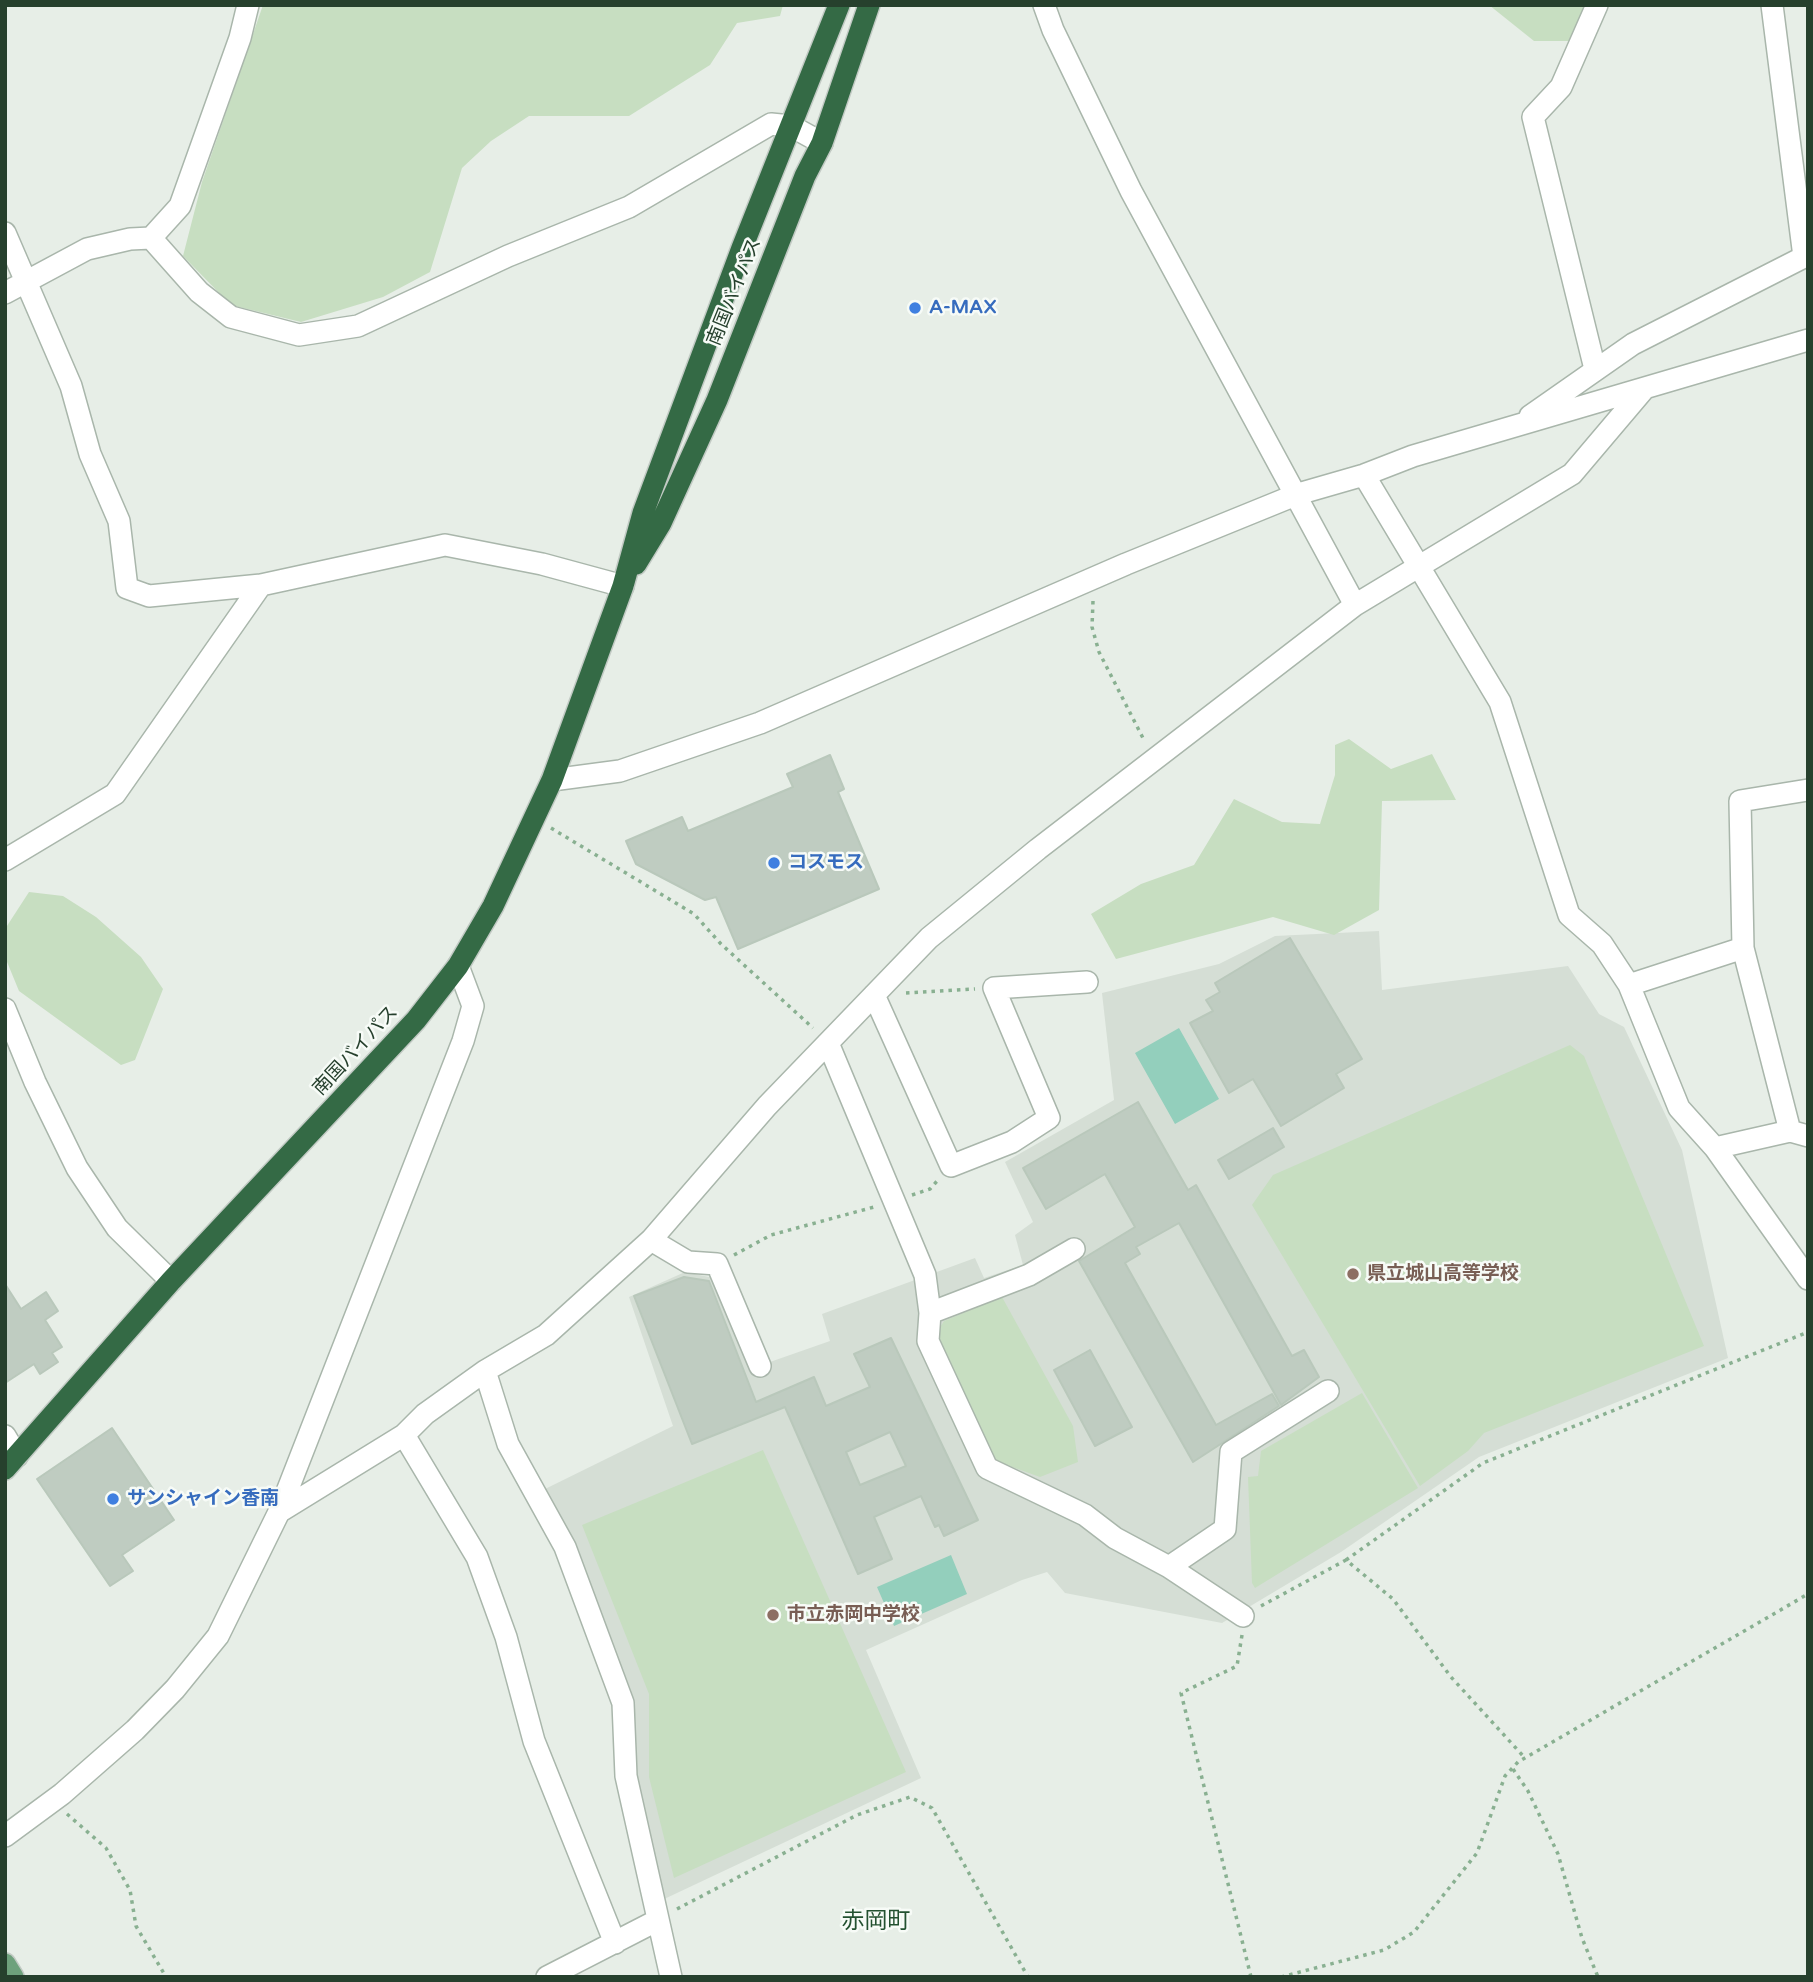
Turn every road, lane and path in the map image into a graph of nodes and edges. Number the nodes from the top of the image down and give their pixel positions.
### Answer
1 (247, 5) edge
2 (839, 5) edge
3 (869, 5) edge
4 (1044, 5) edge
5 (1597, 5) edge
6 (1772, 5) edge
7 (791, 126) junction
8 (822, 144) junction
9 (5, 233) edge
10 (151, 239) junction
11 (28, 283) junction
12 (5, 293) edge
13 (1808, 340) edge
14 (1595, 369) junction
15 (1644, 389) junction
16 (1517, 425) junction
17 (1364, 475) junction
18 (1298, 494) junction
19 (1419, 565) junction
20 (1094, 578) junction
21 (261, 585) junction
22 (622, 586) junction
23 (1355, 605) junction
24 (1154, 760) junction
25 (552, 780) junction
26 (1808, 790) edge
27 (534, 818) junction
28 (5, 860) edge
29 (1743, 948) junction
30 (458, 966) junction
31 (1087, 982) dead end
32 (1629, 985) junction
33 (994, 988) junction
34 (874, 995) junction
35 (5, 1009) edge
36 (828, 1042) junction
37 (1799, 1133) edge
38 (1715, 1148) junction
39 (951, 1166) junction
40 (895, 1201) junction
41 (652, 1240) junction
42 (1074, 1249) dead end
43 (717, 1265) junction
44 (1808, 1279) edge
45 (171, 1281) junction
46 (930, 1313) junction
47 (1808, 1332) edge
48 (760, 1366) dead end
49 (485, 1371) junction
50 (1328, 1391) dead end
51 (404, 1435) junction
52 (5, 1436) edge
53 (11, 1463) edge
54 (279, 1512) junction
55 (1346, 1560) junction
56 (1169, 1567) junction
57 (1808, 1594) edge
58 (1243, 1616) junction
59 (1525, 1758) junction
60 (1513, 1769) junction
61 (52, 1801) junction
62 (5, 1836) edge
63 (658, 1920) junction
64 (615, 1943) junction
65 (5, 1964) edge
66 (548, 1976) edge
67 (13, 1977) edge
68 (166, 1977) edge
69 (671, 1977) edge
70 (1028, 1977) edge
71 (1251, 1977) edge
72 (1280, 1977) edge
73 (1598, 1977) edge

1 - 10 street
2 - 7 highway, 南国バイパス
3 - 8 highway, 南国バイパス
4 - 18 street
5 - 14 street
6 - 14 street
7 - 8 street
7 - 10 street
7 - 22 highway, 南国バイパス
8 - 22 highway, 南国バイパス
9 - 11 street
10 - 11 street
11 - 12 street
11 - 21 street
13 - 15 street
14 - 16 street
15 - 16 street
15 - 19 street
16 - 17 street
17 - 18 street
17 - 19 street
18 - 20 street
18 - 23 street
19 - 23 street
19 - 32 street
20 - 24 path
20 - 25 street
21 - 22 street
21 - 28 street
22 - 25 highway, 南国バイパス
23 - 24 street
24 - 34 street
25 - 27 highway, 南国バイパス
26 - 29 street
27 - 30 highway, 南国バイパス
27 - 36 path
29 - 32 street
29 - 37 street
30 - 45 highway, 南国バイパス
30 - 54 street
31 - 33 street
32 - 38 street
33 - 34 path
33 - 39 street
34 - 36 street
34 - 39 street
35 - 45 street
36 - 40 street
36 - 41 street
37 - 38 street
38 - 44 street
39 - 40 path
40 - 43 path
40 - 46 street
41 - 43 street
41 - 49 street
42 - 46 street
43 - 48 street
45 - 53 highway, 南国バイパス
46 - 56 street
47 - 55 path
49 - 51 street
49 - 63 street
50 - 56 street
51 - 54 street
51 - 64 street
52 - 53 street
54 - 61 street
55 - 58 path
55 - 59 path
56 - 58 street
57 - 59 path
58 - 71 path
59 - 60 path
60 - 72 path
60 - 73 path
61 - 62 street
61 - 68 path
63 - 64 street
63 - 69 street
63 - 70 path
64 - 66 street
65 - 67 main road

